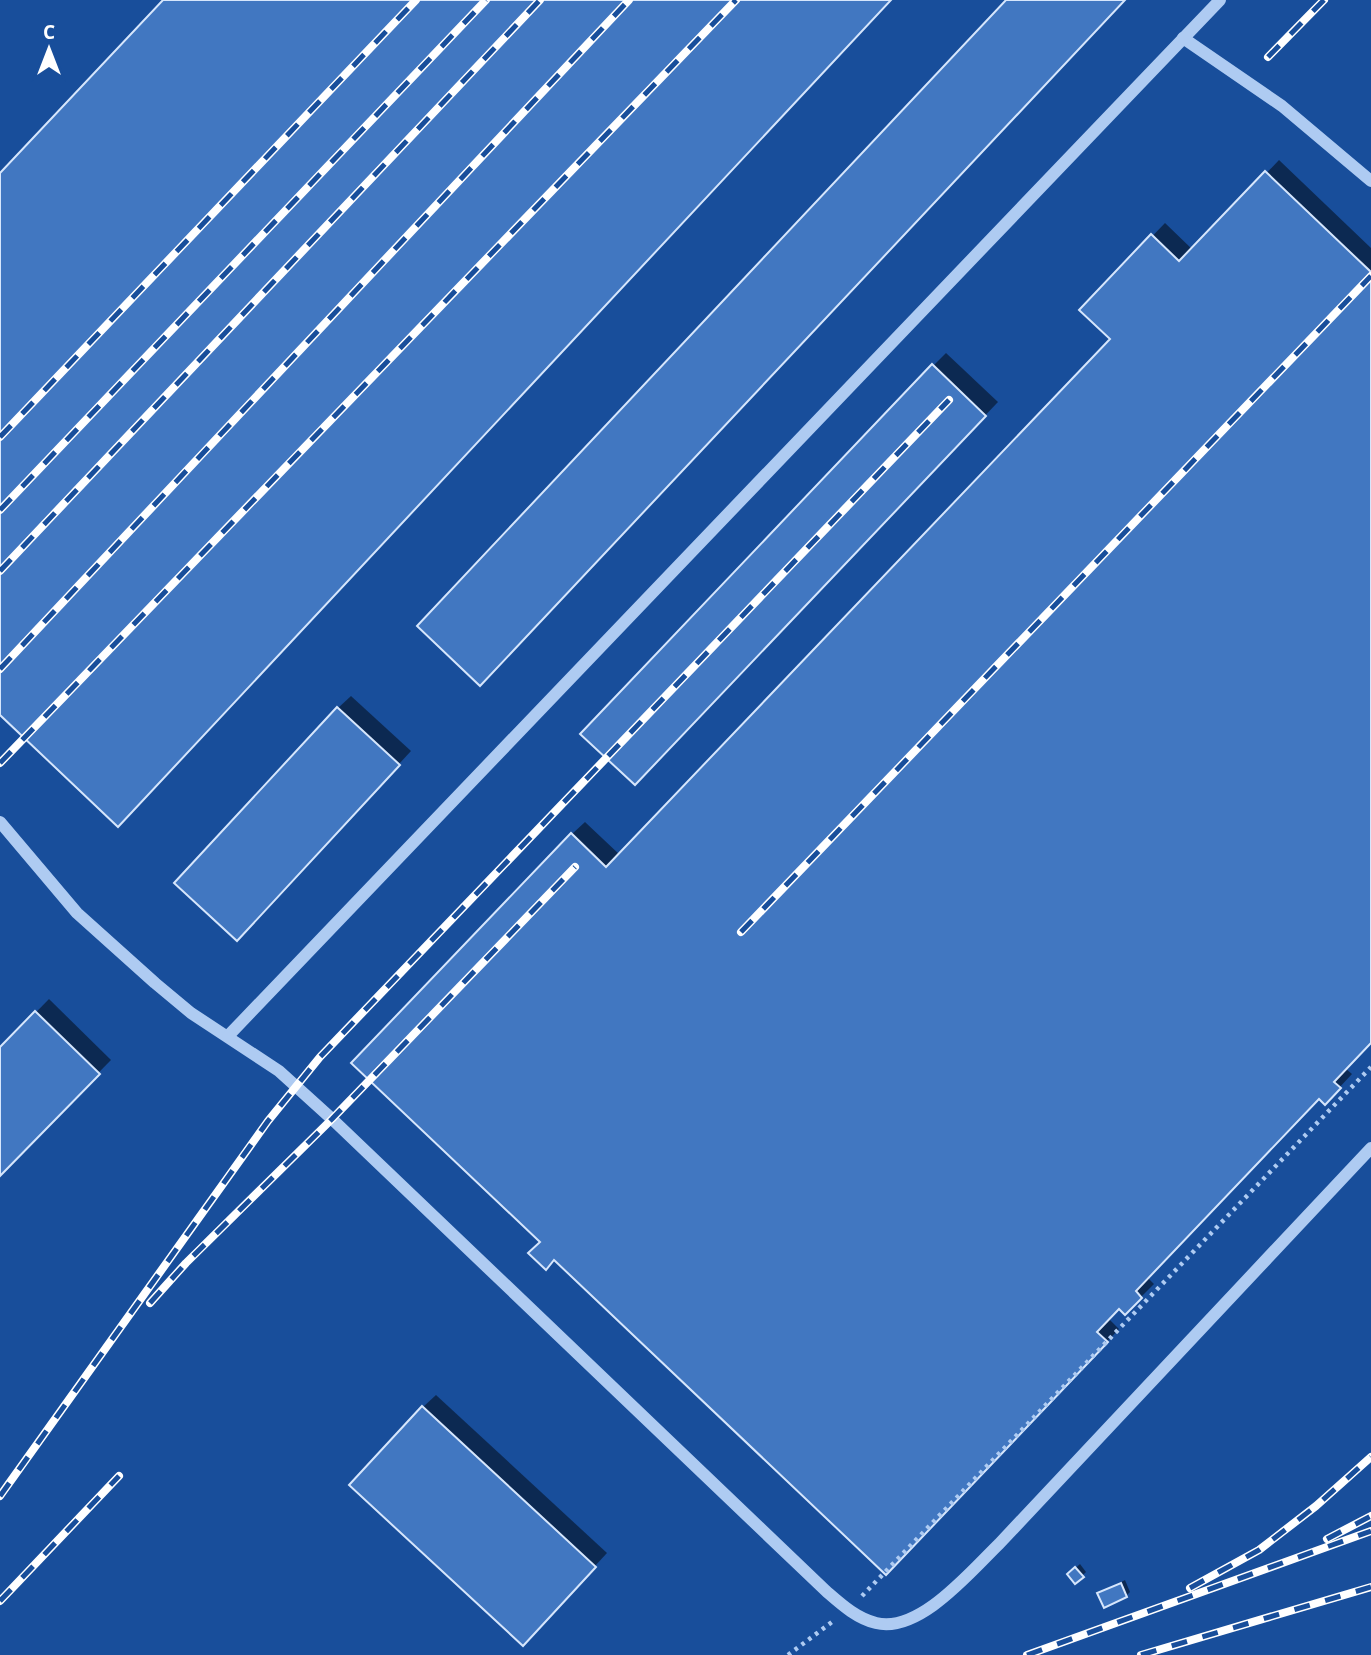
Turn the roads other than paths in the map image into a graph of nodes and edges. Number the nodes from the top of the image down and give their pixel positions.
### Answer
1 (1220, 0) edge
2 (1182, 38) junction
3 (1371, 181) edge
4 (0, 822) edge
5 (228, 1036) junction
6 (1371, 1148) edge

1 - 2 lane
2 - 3 lane
2 - 5 lane
4 - 5 lane
5 - 6 lane

